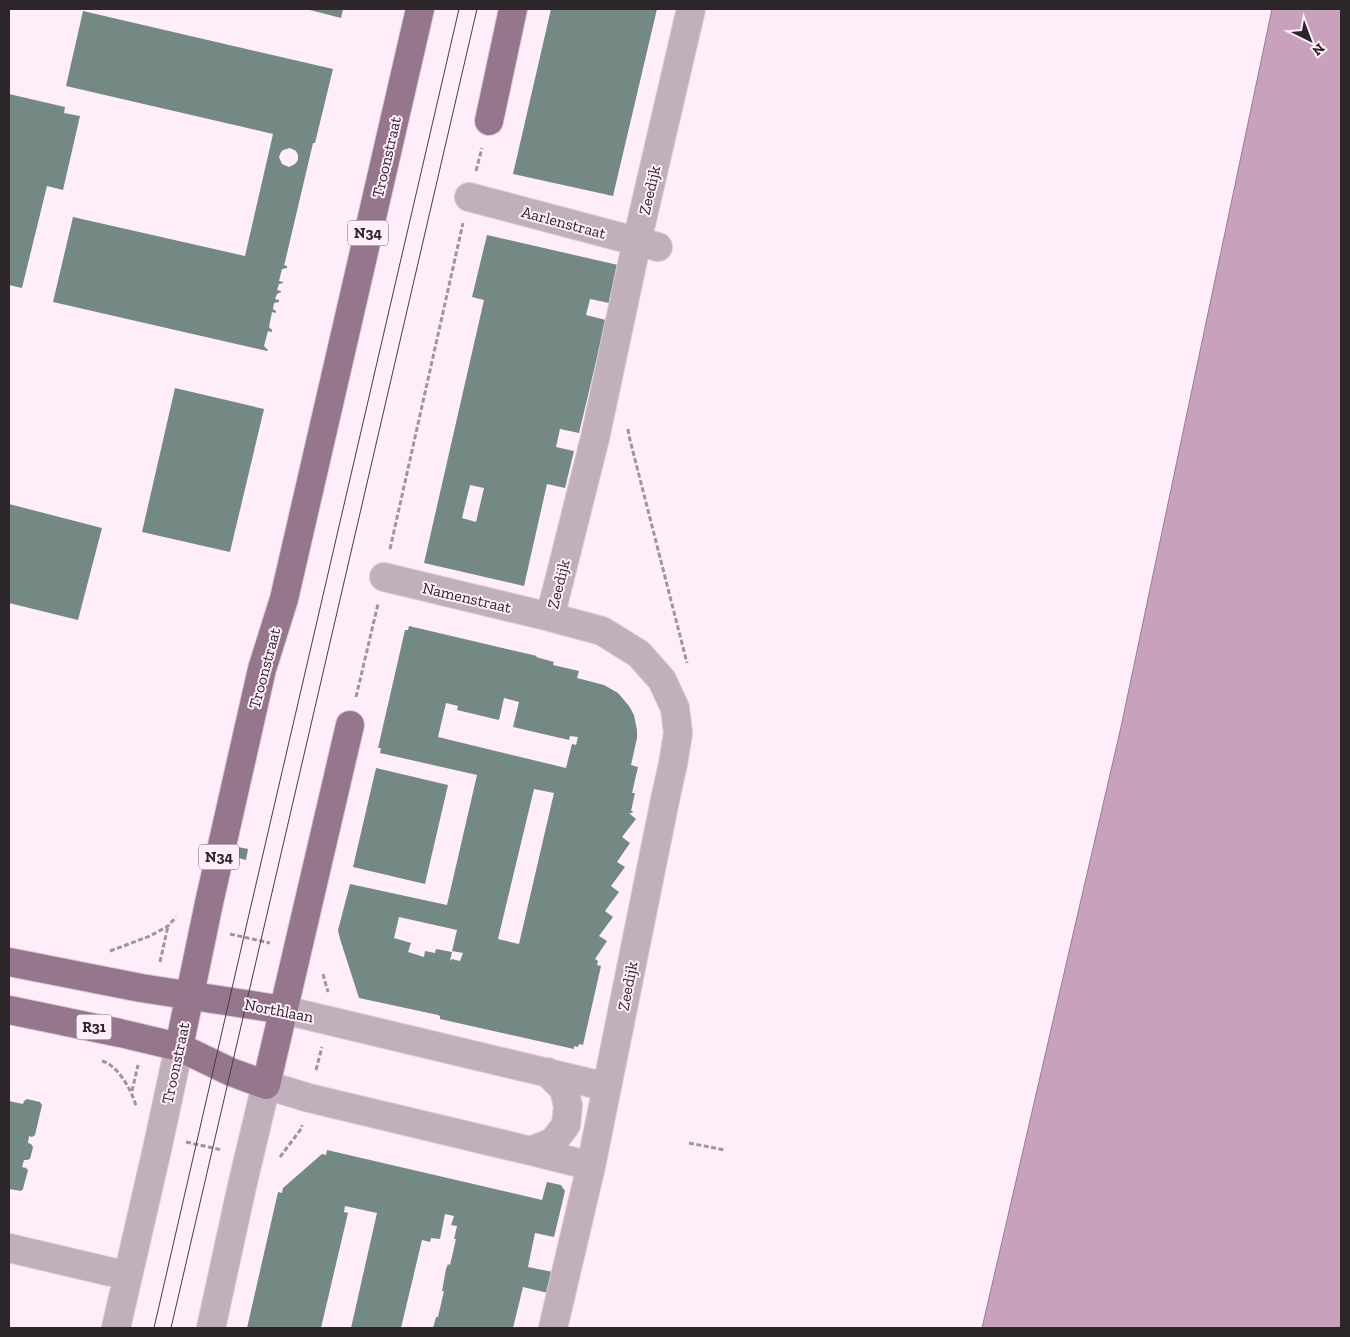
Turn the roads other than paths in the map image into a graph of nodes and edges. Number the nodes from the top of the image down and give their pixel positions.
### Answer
1 (420, 9) edge
2 (513, 9) edge
3 (691, 9) edge
4 (489, 121) road end
5 (469, 197) road end
6 (648, 244) junction
7 (384, 577) road end
8 (550, 617) junction
9 (350, 725) road end
10 (9, 962) edge
11 (190, 995) junction
12 (9, 1010) edge
13 (284, 1010) junction
14 (179, 1046) junction
15 (546, 1072) junction
16 (266, 1086) junction
17 (607, 1087) junction
18 (531, 1150) junction
19 (591, 1166) junction
20 (9, 1248) edge
21 (128, 1276) junction
22 (116, 1328) edge
23 (210, 1328) edge
24 (552, 1328) edge

1 - 11 main road, Troonstraat / N34
2 - 4 main road
3 - 6 street, Zeedijk
5 - 6 street, Aarlenstraat
6 - 8 street, Zeedijk
7 - 8 street, Namenstraat
8 - 17 street, Zeedijk
9 - 13 main road
10 - 11 main road, Northlaan
11 - 13 main road, Northlaan
11 - 14 main road, Troonstraat / N34
12 - 14 main road, R31
13 - 15 street, Northlaan
13 - 16 main road
14 - 16 main road, R31
14 - 21 street, Troonstraat
15 - 17 street, Northlaan
15 - 18 street
16 - 18 street
16 - 23 street
17 - 19 street, Zeedijk
18 - 19 street
19 - 24 street, Zeedijk
20 - 21 street
21 - 22 street, Troonstraat

